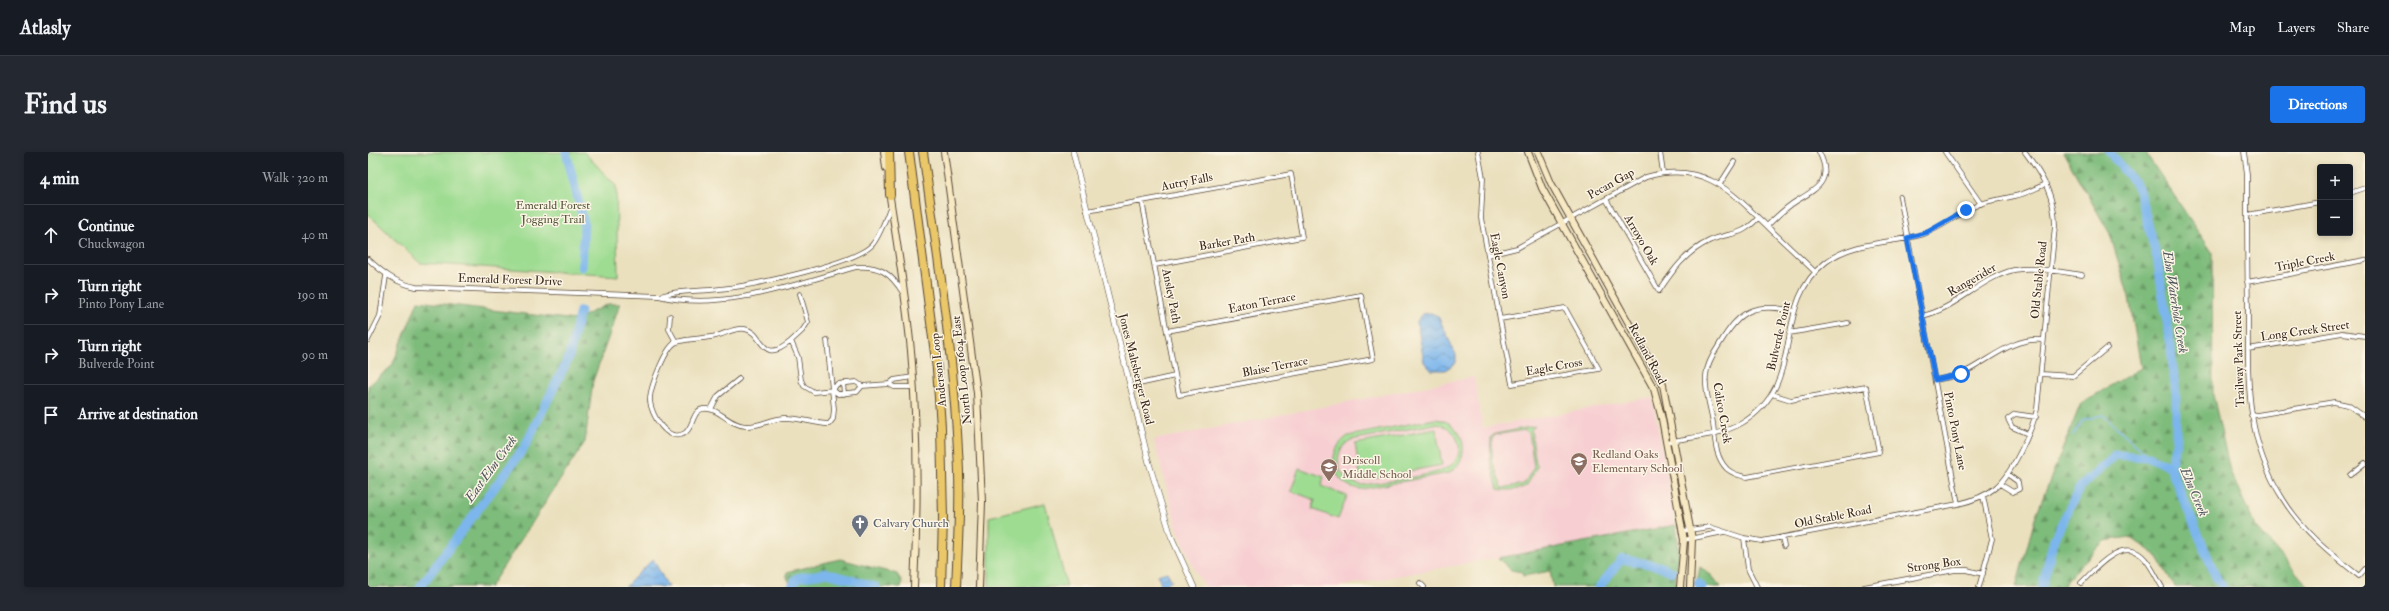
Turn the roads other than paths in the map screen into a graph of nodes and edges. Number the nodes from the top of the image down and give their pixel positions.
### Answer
1 (884, 152) edge
2 (889, 152) edge
3 (909, 152) edge
4 (923, 152) edge
5 (944, 152) edge
6 (1073, 152) edge
7 (1478, 152) edge
8 (1528, 152) edge
9 (1538, 152) edge
10 (1660, 152) edge
11 (1819, 152) edge
12 (1945, 152) edge
13 (2026, 152) edge
14 (2244, 152) edge
15 (1734, 162) dead end
16 (1663, 173) junction
17 (1720, 184) junction
18 (2046, 184) junction
19 (2365, 188) edge
20 (2353, 192) edge
21 (1900, 197) dead end
22 (1606, 198) junction
23 (891, 199) junction
24 (1142, 201) junction
25 (2317, 203) edge
26 (1981, 204) junction
27 (1087, 211) junction
28 (2247, 215) junction
29 (1570, 218) junction
30 (1758, 218) junction
31 (1562, 223) junction
32 (1767, 226) junction
33 (1302, 237) joint
34 (1907, 238) junction
35 (1488, 255) junction
36 (368, 259) edge
37 (2365, 260) edge
38 (1155, 265) junction
39 (2050, 271) junction
40 (1815, 272) junction
41 (2082, 275) dead end
42 (386, 276) junction
43 (2247, 282) junction
44 (904, 293) junction
45 (800, 294) dead end
46 (659, 296) junction
47 (1794, 312) junction
48 (670, 316) dead end
49 (1922, 316) junction
50 (1500, 320) junction
51 (1848, 322) dead end
52 (1167, 331) junction
53 (1789, 333) junction
54 (2365, 336) edge
55 (368, 340) edge
56 (827, 340) dead end
57 (2043, 340) junction
58 (791, 341) junction
59 (676, 342) junction
60 (2107, 348) dead end
61 (2248, 350) junction
62 (1373, 359) joint
63 (2041, 374) junction
64 (1175, 376) junction
65 (913, 377) junction
66 (739, 379) dead end
67 (1935, 380) junction
68 (843, 383) junction
69 (889, 384) junction
70 (1512, 384) joint
71 (862, 386) junction
72 (1130, 386) junction
73 (913, 387) junction
74 (832, 390) junction
75 (844, 394) junction
76 (1772, 394) junction
77 (1180, 395) joint
78 (1666, 397) junction
79 (1658, 399) junction
80 (711, 409) junction
81 (2251, 416) junction
82 (2036, 417) junction
83 (2365, 417) edge
84 (1714, 433) junction
85 (2028, 434) junction
86 (1675, 440) junction
87 (1666, 442) junction
88 (2365, 463) edge
89 (2007, 474) junction
90 (2350, 475) dead end
91 (2000, 484) junction
92 (1983, 496) junction
93 (1958, 504) junction
94 (1691, 530) junction
95 (1682, 531) junction
96 (1724, 532) junction
97 (1782, 537) junction
98 (1744, 538) junction
99 (1692, 539) junction
100 (1684, 540) junction
101 (1784, 546) dead end
102 (2365, 569) edge
103 (1983, 574) junction
104 (1420, 582) dead end
105 (2081, 583) dead end
106 (914, 587) edge
107 (941, 587) edge
108 (956, 587) edge
109 (979, 587) edge
110 (1194, 587) edge
111 (1424, 587) edge
112 (1680, 587) edge
113 (1690, 587) edge
114 (1757, 587) edge
115 (1864, 587) edge
116 (1979, 587) edge
117 (2162, 587) edge

1 - 23 main road
2 - 23 highway
3 - 107 highway, Anderson Loop
4 - 108 highway, Anderson Loop
5 - 109 main road, North Loop 1604 East
6 - 27 street, Jones Maltsberger Road
7 - 35 street, Eagle Canyon
8 - 31 main road, Redland Road
9 - 29 main road, Redland Road
10 - 16 street
11 - 32 street
12 - 26 street
13 - 18 street, Old Stable Road
14 - 28 street, Trailway Park Street
15 - 17 street
16 - 17 street, Pecan Gap
16 - 22 street, Pecan Gap
17 - 30 street, Pecan Gap
18 - 26 street, Bulverde Point
18 - 39 street, Old Stable Road
19 - 20 street
21 - 34 street, Pinto Pony Lane
22 - 29 street, Pecan Gap
22 - 30 street, Arroyo Oak
23 - 44 main road
23 - 46 street, Emerald Forest Drive
24 - 27 street, Autry Falls
24 - 33 street, Autry Falls
24 - 38 street, Ansley Path
25 - 28 street
26 - 34 street, Bulverde Point
27 - 72 street, Jones Maltsberger Road
28 - 43 street, Trailway Park Street
29 - 31 street, Pecan Gap
29 - 78 main road, Redland Road
30 - 32 street, Pecan Gap
31 - 35 street, Pecan Gap
31 - 79 main road, Redland Road
32 - 40 street, Pecan Gap
33 - 38 street, Barker Path
34 - 40 street, Bulverde Point
34 - 49 street, Pinto Pony Lane
35 - 50 street, Eagle Canyon
36 - 42 street, Emerald Forest Drive
37 - 43 street, Triple Creek
38 - 52 street, Ansley Path
39 - 41 street, Rangerider
39 - 49 street, Rangerider
39 - 57 street, Old Stable Road
40 - 47 street, Bulverde Point
42 - 46 street, Emerald Forest Drive
42 - 55 street
43 - 61 street, Trailway Park Street
44 - 46 street, Emerald Forest Drive
44 - 65 main road
45 - 58 street
47 - 53 street, Bulverde Point
47 - 84 street, Calico Creek
48 - 59 street
49 - 67 street, Pinto Pony Lane
50 - 70 street, Eagle Canyon
50 - 70 street, Eagle Cross
51 - 53 street
52 - 62 street, Eaton Terrace
52 - 64 street, Ansley Path
53 - 76 street, Bulverde Point
54 - 61 street, Long Creek Street
56 - 74 street
57 - 63 street, Old Stable Road
57 - 67 street
58 - 59 street
58 - 74 street
59 - 80 street
60 - 63 street
61 - 81 street, Trailway Park Street
62 - 77 street, Blaise Terrace
63 - 82 street, Old Stable Road
64 - 72 street
64 - 77 street, Ansley Path
65 - 69 street
65 - 73 main road
66 - 80 street
67 - 93 street, Pinto Pony Lane
68 - 71 street
68 - 74 street
68 - 75 street
69 - 71 street
69 - 73 street
71 - 75 street
72 - 110 street, Jones Maltsberger Road
73 - 106 main road
74 - 75 street
74 - 80 street
76 - 84 street, Bulverde Point
76 - 84 street, Calico Creek
78 - 79 street
78 - 86 main road, Redland Road
79 - 87 main road, Redland Road
81 - 83 street
81 - 102 street, Trailway Park Street
82 - 85 street, Old Stable Road
82 - 85 street
84 - 86 street, Bulverde Point
85 - 89 street, Old Stable Road
86 - 87 street, Bulverde Point
86 - 94 main road, Redland Road
87 - 95 main road, Redland Road
88 - 90 street
89 - 91 street, Old Stable Road
89 - 91 street
91 - 92 street, Old Stable Road
92 - 93 street, Old Stable Road
92 - 103 street
93 - 97 street, Old Stable Road
94 - 95 street, Old Stable Road
94 - 96 street, Old Stable Road
94 - 99 main road, Redland Road
95 - 100 main road, Redland Road
96 - 98 street, Old Stable Road
96 - 99 street, Old Stable Road
97 - 98 street, Old Stable Road
97 - 101 street, Old Stable Road
98 - 114 street
99 - 100 street, Old Stable Road
99 - 113 main road, Redland Road
100 - 112 main road, Redland Road
103 - 115 street, Strong Box
103 - 116 street
104 - 111 street
105 - 117 street

